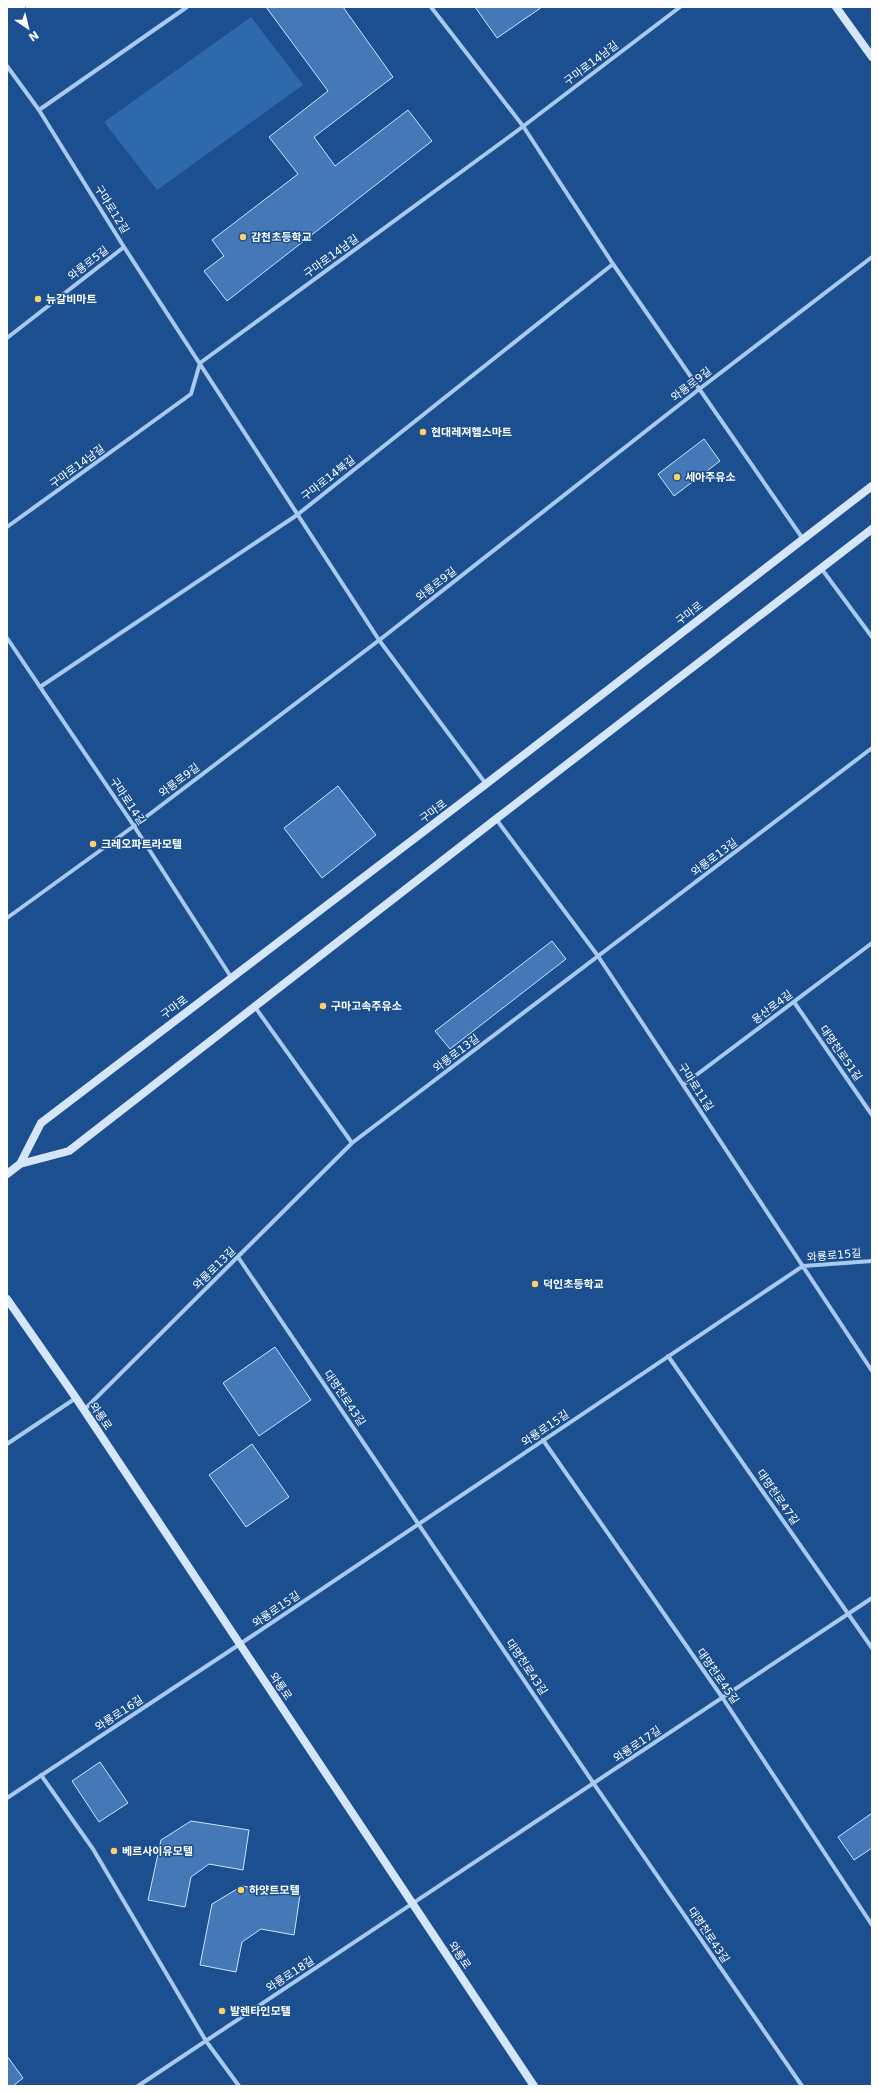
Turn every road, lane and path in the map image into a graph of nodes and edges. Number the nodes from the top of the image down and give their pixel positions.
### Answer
1 (187, 7) edge
2 (431, 7) edge
3 (680, 7) edge
4 (836, 7) edge
5 (872, 57) edge
6 (7, 66) edge
7 (39, 110) junction
8 (523, 126) junction
9 (124, 247) junction
10 (872, 257) edge
11 (613, 264) junction
12 (7, 338) edge
13 (200, 363) junction
14 (699, 389) junction
15 (872, 486) edge
16 (297, 515) junction
17 (7, 527) edge
18 (872, 529) edge
19 (803, 539) junction
20 (821, 568) junction
21 (872, 637) edge
22 (7, 638) edge
23 (379, 640) junction
24 (40, 687) junction
25 (872, 748) edge
26 (486, 784) junction
27 (496, 819) junction
28 (134, 826) junction
29 (7, 918) edge
30 (872, 943) edge
31 (598, 956) junction
32 (231, 977) junction
33 (794, 1002) junction
34 (255, 1007) junction
35 (683, 1085) junction
36 (872, 1115) edge
37 (352, 1143) junction
38 (20, 1164) junction
39 (7, 1174) edge
40 (238, 1257) junction
41 (872, 1261) edge
42 (803, 1266) junction
43 (7, 1299) edge
44 (668, 1356) junction
45 (872, 1371) edge
46 (76, 1398) junction
47 (84, 1410) junction
48 (543, 1440) junction
49 (7, 1444) edge
50 (420, 1523) junction
51 (872, 1598) edge
52 (849, 1614) junction
53 (240, 1644) junction
54 (872, 1648) edge
55 (722, 1697) junction
56 (41, 1776) junction
57 (594, 1784) junction
58 (7, 1798) edge
59 (413, 1904) junction
60 (872, 1925) edge
61 (206, 2041) junction
62 (138, 2086) edge
63 (239, 2086) edge
64 (534, 2086) edge
65 (802, 2086) edge

1 - 7 street
2 - 8 street
3 - 8 street, 구마로14남길
4 - 5 main road
6 - 7 street, 구마로12길
7 - 9 street, 구마로12길
8 - 11 street
8 - 13 street, 구마로14남길
9 - 12 street, 와룡로5길
9 - 13 street, 구마로12길
10 - 14 street, 와룡로9길
11 - 14 street
11 - 16 street, 구마로14북길
13 - 16 street, 구마로12길
13 - 17 street, 구마로14남길
14 - 19 street
14 - 23 street, 와룡로9길
15 - 19 main road, 구마로
16 - 23 street, 구마로12길
16 - 24 street, 구마로14북길
18 - 20 main road, 구마로
19 - 26 main road, 구마로
20 - 21 street
20 - 27 main road, 구마로
22 - 24 street, 구마로14길
23 - 26 street, 구마로12길
23 - 28 street, 와룡로9길
24 - 28 street, 구마로14길
25 - 31 street, 와룡로13길
26 - 32 main road, 구마로
27 - 31 street, 구마로11길
27 - 34 main road, 구마로
28 - 29 street, 와룡로9길
28 - 32 street, 구마로14길
30 - 33 street, 용산로4길
31 - 35 street, 구마로11길
31 - 37 street, 와룡로13길
32 - 38 main road, 구마로
33 - 35 street, 용산로4길
33 - 36 street, 대명천로51길
34 - 37 street
34 - 38 main road, 구마로
35 - 42 street, 구마로11길
37 - 40 street, 와룡로13길
38 - 39 main road, 구마로
40 - 47 street, 와룡로13길
40 - 50 street, 대명천로43길
41 - 42 street, 와룡로15길
42 - 44 street, 와룡로15길
42 - 45 street, 구마로11길
43 - 46 main road, 와룡로
44 - 48 street, 와룡로15길
44 - 52 street, 대명천로47길
46 - 47 main road, 와룡로
46 - 49 street
47 - 53 main road, 와룡로
48 - 50 street, 와룡로15길
48 - 55 street, 대명천로45길
50 - 53 street, 와룡로15길
50 - 57 street, 대명천로43길
51 - 52 street, 와룡로17길
52 - 54 street, 대명천로47길
52 - 55 street, 와룡로17길
53 - 56 street, 와룡로16길
53 - 59 main road, 와룡로
55 - 57 street, 와룡로17길
55 - 60 street, 대명천로45길
56 - 58 street, 와룡로16길
56 - 61 street
57 - 59 street, 와룡로17길
57 - 65 street, 대명천로43길
59 - 61 street, 와룡로18길
59 - 64 main road, 와룡로
61 - 62 street, 와룡로18길
61 - 63 street

